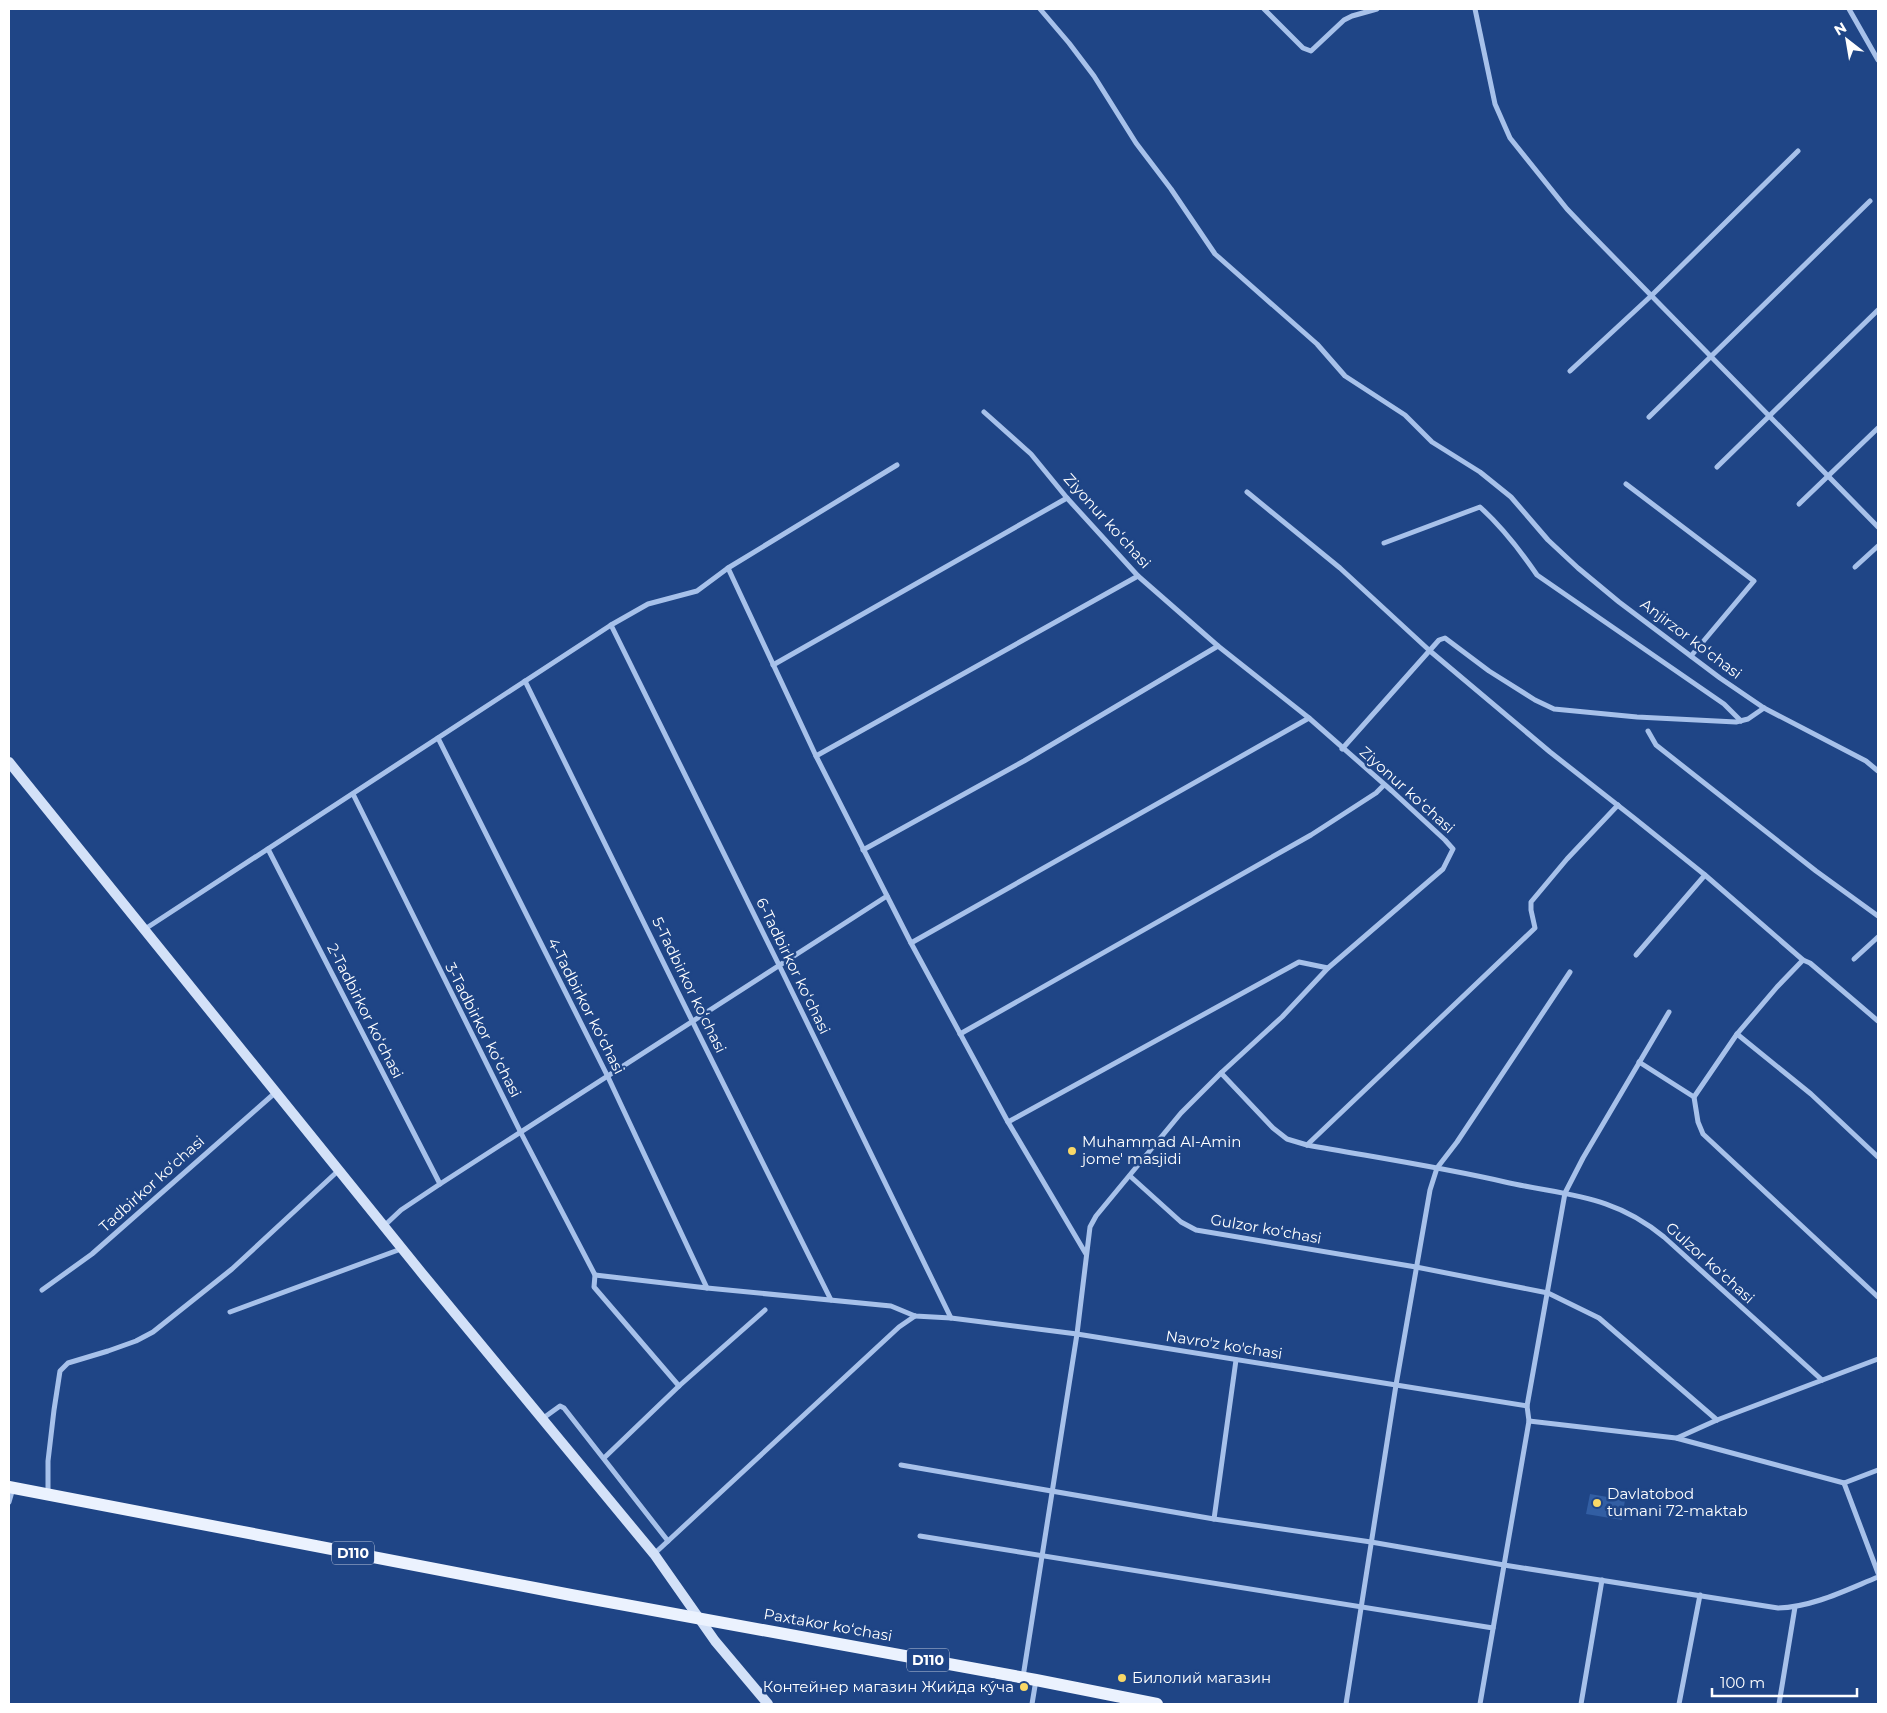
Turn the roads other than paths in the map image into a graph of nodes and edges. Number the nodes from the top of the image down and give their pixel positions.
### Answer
1 (1040, 9) edge
2 (1264, 9) edge
3 (1377, 9) edge
4 (1475, 9) edge
5 (1849, 9) edge
6 (1878, 60) edge
7 (1798, 151) dead end
8 (1870, 201) dead end
9 (1651, 296) junction
10 (1878, 310) edge
11 (1710, 357) junction
12 (1570, 372) dead end
13 (984, 412) dead end
14 (1770, 416) junction
15 (1648, 417) dead end
16 (1878, 428) edge
17 (897, 465) dead end
18 (1717, 466) dead end
19 (1828, 476) junction
20 (1626, 484) dead end
21 (1246, 492) dead end
22 (1067, 498) junction
23 (1799, 504) dead end
24 (1878, 527) edge
25 (1384, 543) dead end
26 (1878, 546) edge
27 (1855, 567) dead end
28 (728, 568) junction
29 (1138, 576) junction
30 (611, 625) junction
31 (1218, 646) junction
32 (1430, 651) junction
33 (1691, 656) junction
34 (773, 665) junction
35 (525, 681) junction
36 (1764, 708) junction
37 (1308, 718) junction
38 (1741, 721) junction
39 (1648, 731) dead end
40 (438, 738) junction
41 (1342, 749) junction
42 (816, 756) junction
43 (9, 762) edge
44 (1878, 771) edge
45 (1384, 785) junction
46 (353, 794) junction
47 (1618, 805) junction
48 (268, 849) junction
49 (863, 850) junction
50 (1704, 875) junction
51 (887, 896) junction
52 (1878, 916) edge
53 (145, 929) junction
54 (1878, 937) edge
55 (911, 943) junction
56 (1636, 955) dead end
57 (1854, 959) dead end
58 (1803, 960) junction
59 (780, 965) junction
60 (1328, 968) junction
61 (1570, 972) dead end
62 (1669, 1012) dead end
63 (1878, 1020) edge
64 (694, 1022) junction
65 (960, 1034) junction
66 (1737, 1034) junction
67 (1639, 1062) junction
68 (1221, 1073) junction
69 (608, 1077) junction
70 (276, 1092) junction
71 (1694, 1098) junction
72 (1008, 1122) junction
73 (521, 1133) junction
74 (1307, 1145) junction
75 (1878, 1157) edge
76 (1437, 1168) junction
77 (339, 1170) junction
78 (1130, 1176) junction
79 (440, 1184) junction
80 (1565, 1193) junction
81 (384, 1227) junction
82 (402, 1249) junction
83 (1086, 1254) junction
84 (1416, 1268) junction
85 (595, 1274) junction
86 (707, 1288) junction
87 (42, 1290) dead end
88 (1548, 1293) junction
89 (1878, 1298) edge
90 (831, 1300) junction
91 (765, 1310) dead end
92 (230, 1312) dead end
93 (915, 1316) junction
94 (951, 1318) junction
95 (1077, 1334) junction
96 (1878, 1359) edge
97 (1236, 1360) junction
98 (1822, 1380) junction
99 (1396, 1385) junction
100 (679, 1386) junction
101 (1527, 1406) junction
102 (542, 1419) junction
103 (1717, 1420) junction
104 (1529, 1421) junction
105 (1676, 1438) junction
106 (604, 1458) junction
107 (901, 1465) dead end
108 (1878, 1470) edge
109 (1844, 1483) junction
110 (11, 1487) edge
111 (1052, 1490) junction
112 (48, 1494) junction
113 (9, 1502) edge
114 (1214, 1519) junction
115 (920, 1536) dead end
116 (668, 1541) junction
117 (1371, 1542) junction
118 (654, 1554) junction
119 (1041, 1555) junction
120 (1504, 1565) junction
121 (1878, 1573) edge
122 (1878, 1577) edge
123 (1602, 1580) junction
124 (1700, 1595) junction
125 (1362, 1607) junction
126 (1795, 1607) junction
127 (698, 1617) junction
128 (1493, 1628) junction
129 (1023, 1677) junction
130 (1036, 1680) junction
131 (768, 1704) edge
132 (1032, 1704) edge
133 (1157, 1704) edge
134 (1346, 1704) edge
135 (1480, 1704) edge
136 (1581, 1704) edge
137 (1679, 1704) edge
138 (1779, 1704) edge

1 - 33 street, Anjirzor koʻchasi
2 - 3 street
4 - 9 street
5 - 6 street
7 - 9 street
8 - 11 street
9 - 11 street
9 - 12 street
10 - 14 street
11 - 14 street
11 - 15 street
13 - 22 street, Ziyonur koʻchasi
14 - 18 street
14 - 19 street
16 - 19 street
17 - 28 street
19 - 23 street
19 - 24 street
20 - 33 street
21 - 32 street
22 - 29 street, Ziyonur koʻchasi
22 - 34 street
25 - 38 street
26 - 27 street
28 - 30 street
28 - 34 street
29 - 31 street, Ziyonur koʻchasi
29 - 42 street
30 - 35 street
30 - 59 street, 6-Tadbirkor koʻchasi
31 - 37 street, Ziyonur koʻchasi
31 - 49 street
32 - 38 street
32 - 41 street
32 - 47 street
33 - 36 street, Anjirzor koʻchasi
34 - 42 street
35 - 40 street
35 - 64 street, 5-Tadbirkor koʻchasi
36 - 38 street
36 - 44 street, Anjirzor koʻchasi
37 - 41 street, Ziyonur koʻchasi
37 - 55 street
39 - 52 street
40 - 46 street
40 - 69 street, 4-Tadbirkor koʻchasi
41 - 45 street, Ziyonur koʻchasi
42 - 49 street
43 - 53 main road
45 - 60 street, Ziyonur koʻchasi
45 - 65 street
46 - 48 street
46 - 73 street, 3-Tadbirkor koʻchasi
47 - 50 street
47 - 74 street
48 - 53 street
48 - 79 street, 2-Tadbirkor koʻchasi
49 - 51 street
50 - 56 street
50 - 58 street
51 - 55 street
51 - 59 street
53 - 70 main road
54 - 57 street
55 - 65 street
58 - 63 street
58 - 66 street
59 - 64 street
59 - 94 street, 6-Tadbirkor koʻchasi
60 - 68 street, Ziyonur koʻchasi
60 - 72 street
61 - 76 street
62 - 67 street
64 - 69 street
64 - 90 street, 5-Tadbirkor koʻchasi
65 - 72 street
66 - 71 street
66 - 75 street
67 - 71 street
67 - 80 street
68 - 74 street, Gulzor koʻchasi
68 - 78 street, Ziyonur koʻchasi
69 - 73 street
69 - 86 street, 4-Tadbirkor koʻchasi
70 - 77 main road
70 - 87 street, Tadbirkor koʻchasi
71 - 89 street
72 - 83 street
73 - 79 street
73 - 85 street, 3-Tadbirkor koʻchasi
74 - 76 street, Gulzor koʻchasi
76 - 80 street, Gulzor koʻchasi
76 - 84 street
77 - 81 main road
77 - 112 street
78 - 83 street, Ziyonur koʻchasi
78 - 84 street, Gulzor koʻchasi
79 - 81 street
80 - 88 street
80 - 98 street, Gulzor koʻchasi
81 - 82 main road
82 - 92 street
82 - 102 main road
83 - 95 street, Ziyonur koʻchasi
84 - 88 street, Gulzor koʻchasi
84 - 99 street
85 - 86 street, Navro'z ko'chasi
85 - 100 street, 3-Tadbirkor koʻchasi
86 - 90 street, Navro'z ko'chasi
88 - 101 street
88 - 103 street, Gulzor koʻchasi
90 - 93 street, Navro'z ko'chasi
91 - 100 street
93 - 94 street, Navro'z ko'chasi
93 - 116 street
94 - 95 street, Navro'z ko'chasi
95 - 97 street, Navro'z ko'chasi
95 - 111 street, Ziyonur koʻchasi
96 - 98 street
97 - 99 street, Navro'z ko'chasi
97 - 114 street
98 - 103 street
99 - 101 street, Navro'z ko'chasi
99 - 117 street
100 - 106 street
101 - 104 street
102 - 106 street
102 - 118 main road
103 - 105 street
104 - 105 street
104 - 120 street
105 - 109 street
106 - 116 street
107 - 111 street
108 - 109 street
109 - 121 street
110 - 112 main road, D110
110 - 113 street
111 - 114 street
111 - 119 street, Ziyonur koʻchasi
112 - 127 main road, D110
114 - 117 street
115 - 119 street
116 - 118 street
117 - 120 street
117 - 125 street
118 - 127 main road
119 - 125 street
119 - 129 street, Ziyonur koʻchasi
120 - 123 street
120 - 128 street
122 - 126 street
123 - 124 street
123 - 136 street
124 - 126 street
124 - 137 street
125 - 128 street
125 - 134 street
126 - 138 street
127 - 129 main road, Paxtakor koʻchasi / D110
127 - 131 main road
128 - 135 street
129 - 130 main road, Paxtakor koʻchasi / D110
130 - 132 street
130 - 133 main road, Paxtakor koʻchasi / D110

